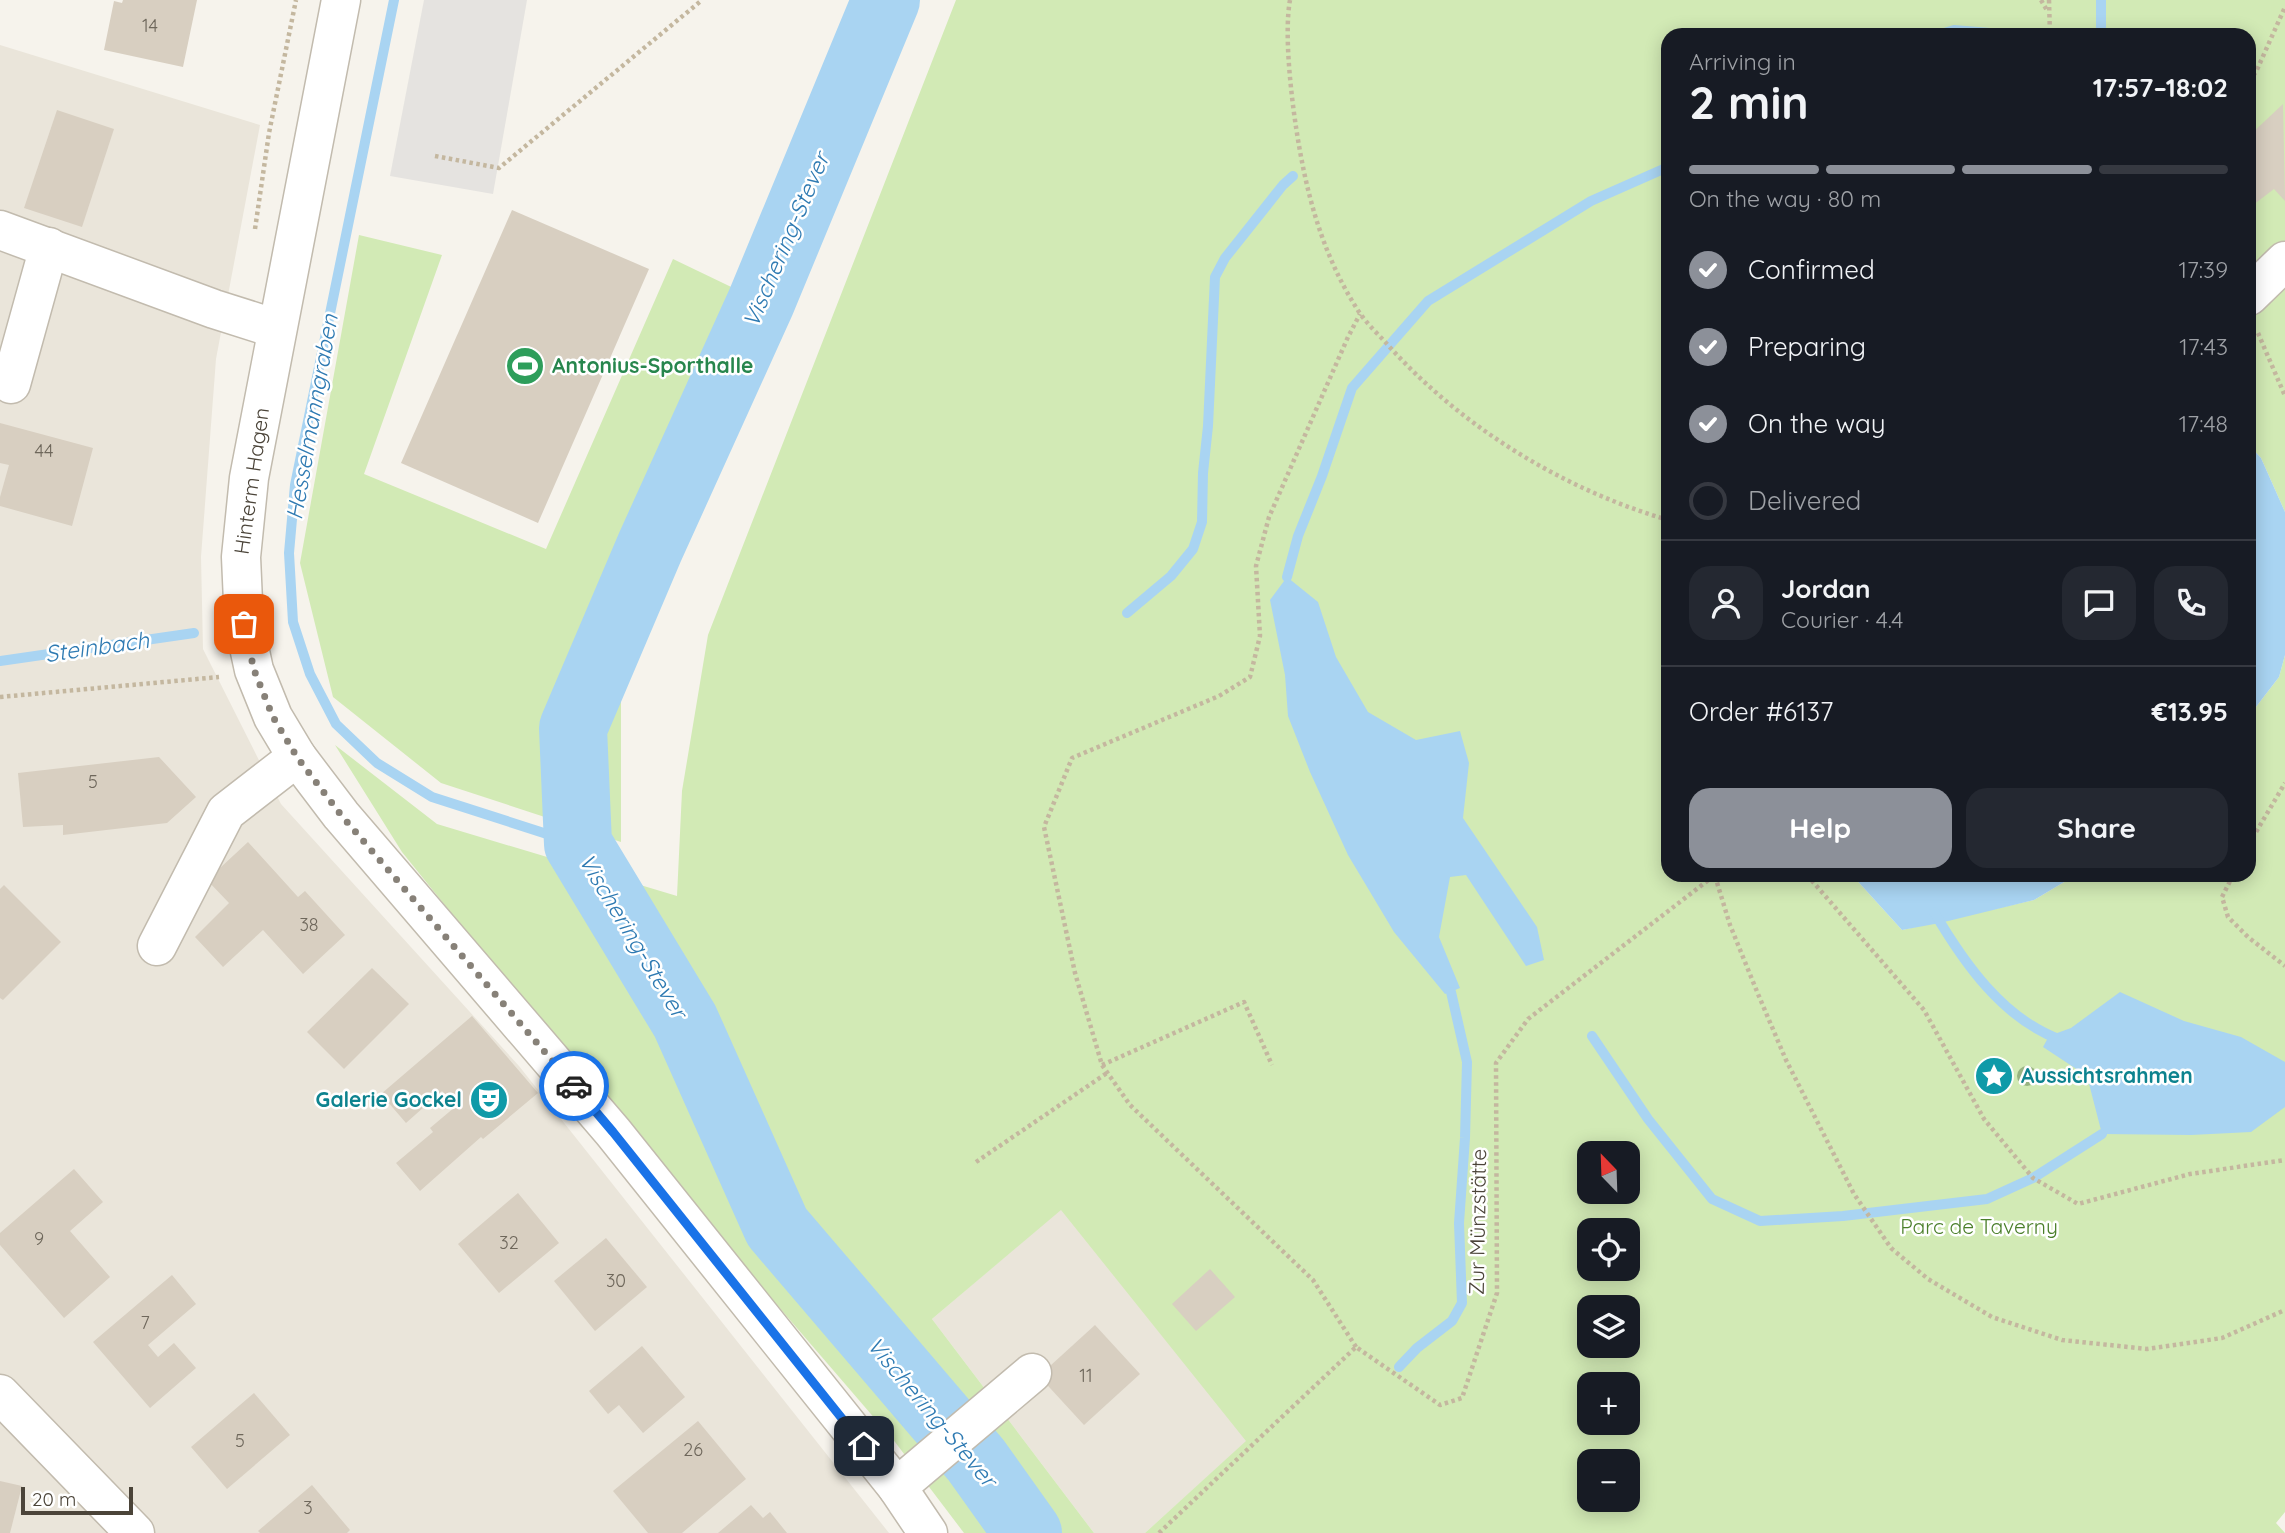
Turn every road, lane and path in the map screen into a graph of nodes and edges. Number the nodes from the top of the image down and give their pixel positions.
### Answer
1 (341, 0) edge
2 (702, 0) edge
3 (1290, 0) edge
4 (2041, 0) edge
5 (2049, 0) edge
6 (2285, 7) edge
7 (2048, 13) junction
8 (2050, 28) edge
9 (2256, 72) edge
10 (435, 156) dead end
11 (0, 230) edge
12 (49, 247) junction
13 (2285, 261) edge
14 (2256, 288) edge
15 (1360, 314) junction
16 (2256, 328) edge
17 (277, 329) junction
18 (11, 384) dead end
19 (2285, 396) edge
20 (1661, 518) edge
21 (254, 670) junction
22 (0, 697) edge
23 (297, 757) junction
24 (2285, 783) edge
25 (2256, 832) edge
26 (1706, 882) edge
27 (1717, 882) edge
28 (1813, 882) edge
29 (2230, 882) edge
30 (157, 946) dead end
31 (2285, 966) edge
32 (1102, 1065) junction
33 (1272, 1065) dead end
34 (1107, 1073) junction
35 (2285, 1160) edge
36 (976, 1162) dead end
37 (2285, 1310) edge
38 (1356, 1347) junction
39 (1032, 1373) dead end
40 (0, 1394) edge
41 (906, 1480) junction
42 (135, 1533) edge
43 (928, 1533) edge
44 (1159, 1533) edge

1 - 17 street, Hinterm Hagen
2 - 10 path
3 - 15 path
4 - 7 path
5 - 7 path
6 - 9 path
7 - 8 path
11 - 12 street
12 - 17 street
12 - 18 street
13 - 14 street
15 - 20 path
15 - 32 path
16 - 19 path
17 - 21 street, Hinterm Hagen
21 - 22 path
21 - 23 street, Hinterm Hagen
23 - 30 street
23 - 41 street, Hinterm Hagen
24 - 25 path
26 - 38 path, Zur Münzstätte
27 - 37 path
28 - 35 path
29 - 31 path
32 - 33 path
32 - 34 path
34 - 36 path
34 - 38 path
38 - 44 path
39 - 41 street
40 - 42 street
41 - 43 street, Hinterm Hagen

